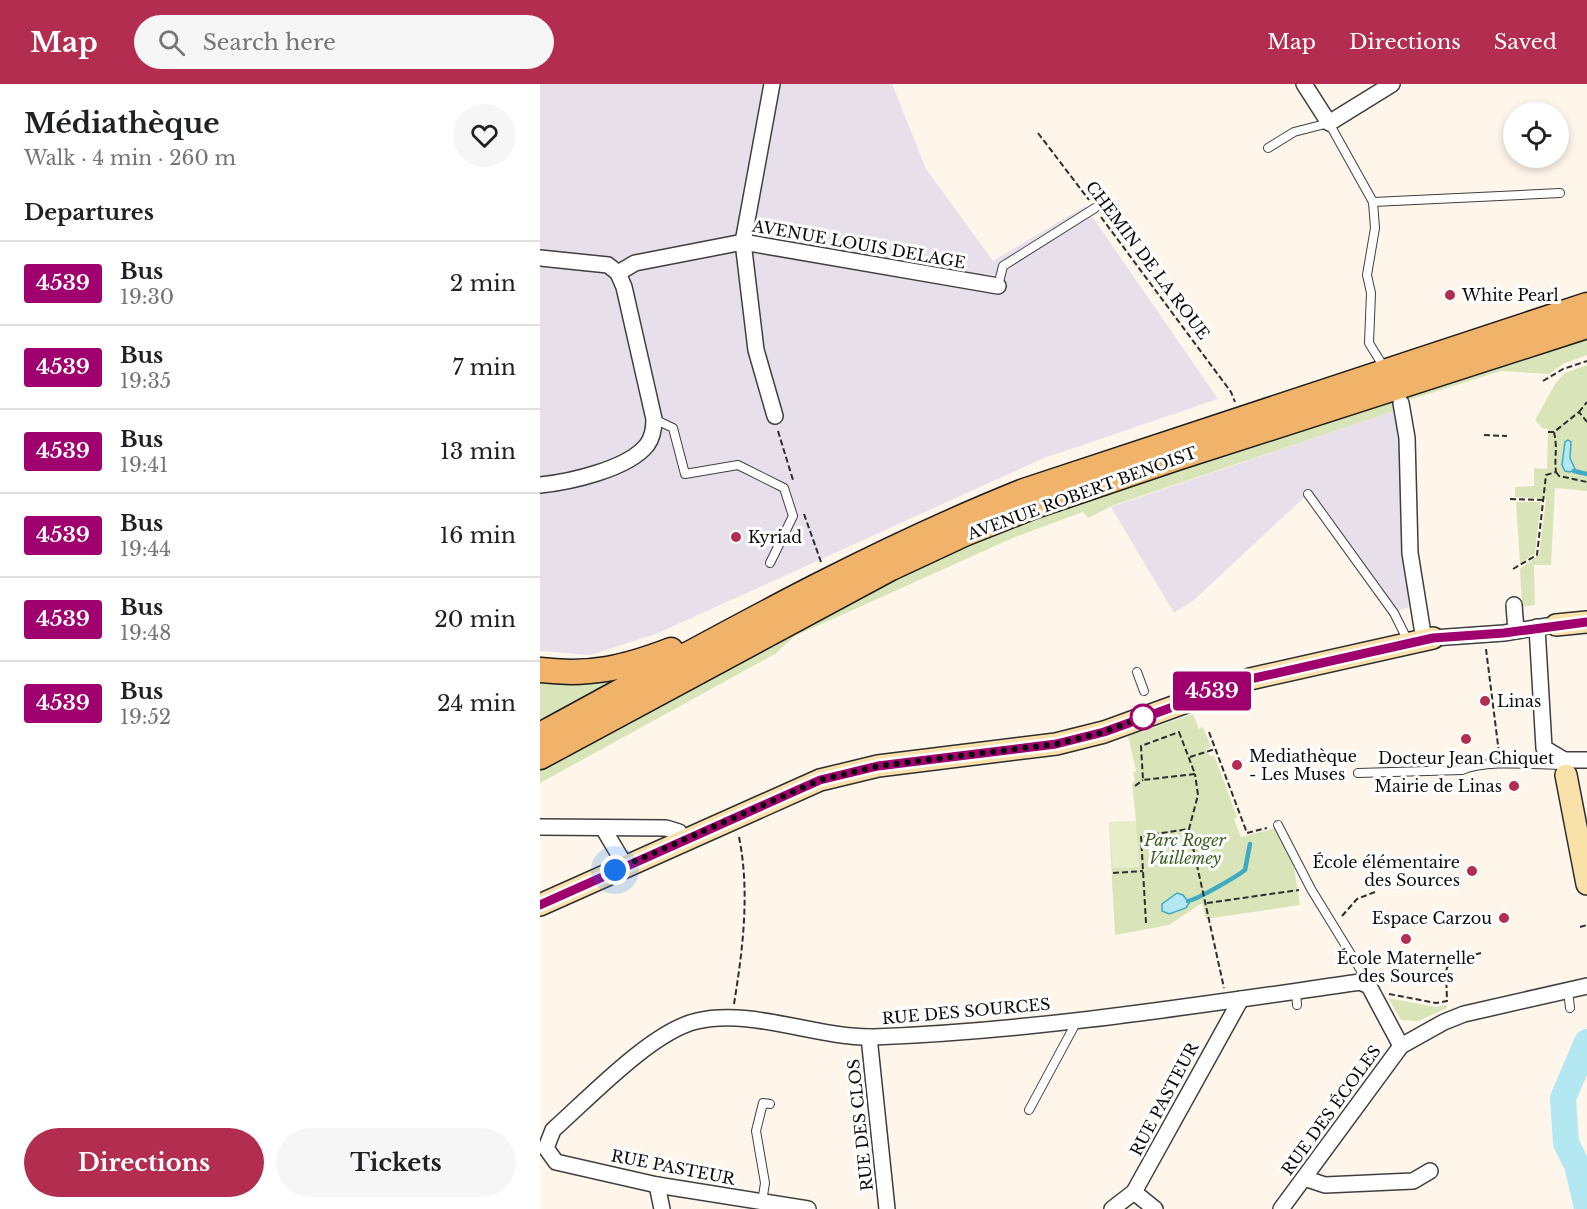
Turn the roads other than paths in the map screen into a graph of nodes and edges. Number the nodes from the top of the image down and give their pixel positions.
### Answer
1 (772, 84) edge
2 (1304, 84) edge
3 (1392, 84) edge
4 (1329, 123) junction
5 (1268, 148) dead end
6 (1560, 193) dead end
7 (1373, 202) junction
8 (1095, 208) road end
9 (743, 242) junction
10 (540, 258) edge
11 (618, 273) junction
12 (998, 286) joint
13 (1587, 305) edge
14 (1587, 326) edge
15 (1386, 370) junction
16 (1401, 403) dead end
17 (775, 416) road end
18 (654, 419) junction
19 (540, 484) edge
20 (1308, 494) dead end
21 (770, 563) dead end
22 (1514, 604) dead end
23 (1585, 622) edge
24 (1546, 626) junction
25 (1516, 631) junction
26 (1422, 641) junction
27 (703, 647) junction
28 (540, 670) edge
29 (1137, 672) dead end
30 (1144, 691) dead end
31 (540, 735) edge
32 (540, 757) edge
33 (1587, 760) edge
34 (1565, 767) junction
35 (1358, 773) dead end
36 (1278, 825) road end
37 (540, 827) edge
38 (603, 828) junction
39 (684, 839) junction
40 (625, 865) junction
41 (1587, 885) edge
42 (540, 905) edge
43 (1360, 981) junction
44 (1587, 986) edge
45 (1568, 990) junction
46 (1234, 1000) junction
47 (1570, 1008) dead end
48 (1077, 1019) junction
49 (869, 1037) junction
50 (1401, 1046) junction
51 (770, 1104) dead end
52 (1029, 1110) dead end
53 (543, 1149) edge
54 (1430, 1171) dead end
55 (1304, 1178) junction
56 (657, 1185) junction
57 (1134, 1192) junction
58 (762, 1202) junction
59 (662, 1209) edge
60 (808, 1209) edge
61 (887, 1209) edge
62 (1112, 1209) edge
63 (1155, 1209) edge
64 (1281, 1209) edge

1 - 9 street
2 - 4 street
3 - 4 street
4 - 5 lane
4 - 7 lane
6 - 7 lane
7 - 15 lane
8 - 12 lane
9 - 11 street, AVENUE LOUIS DELAGE
9 - 12 street, AVENUE LOUIS DELAGE
9 - 17 street
10 - 11 street
11 - 18 street
13 - 15 main road, AVENUE ROBERT BENOIST
14 - 32 main road, AVENUE ROBERT BENOIST
15 - 27 main road, AVENUE ROBERT BENOIST
16 - 26 street
18 - 19 street
18 - 21 lane
20 - 26 lane
22 - 25 street
23 - 24 street
24 - 25 street
24 - 34 street
25 - 26 street
26 - 39 street
27 - 28 main road
27 - 31 main road, AVENUE ROBERT BENOIST
29 - 30 lane
33 - 34 street
34 - 35 lane
34 - 41 street
36 - 43 lane
37 - 38 street
38 - 39 street
38 - 40 street
39 - 40 street
40 - 42 street
43 - 46 street, RUE DES SOURCES
43 - 50 street
44 - 45 street, RUE DES ÉCOLES
45 - 47 lane
45 - 50 street, RUE DES ÉCOLES
46 - 48 street, RUE DES SOURCES
46 - 57 street, RUE PASTEUR
48 - 49 street, RUE DES SOURCES
48 - 52 lane
49 - 53 street, RUE DES SOURCES
49 - 61 street, RUE DES CLOS
50 - 55 street, RUE DES ÉCOLES
51 - 58 lane
53 - 56 street, RUE PASTEUR
54 - 55 street
55 - 64 street, RUE DES ÉCOLES
56 - 58 street, RUE PASTEUR
56 - 59 street
57 - 62 street, RUE PASTEUR
57 - 63 street
58 - 60 street, RUE PASTEUR

